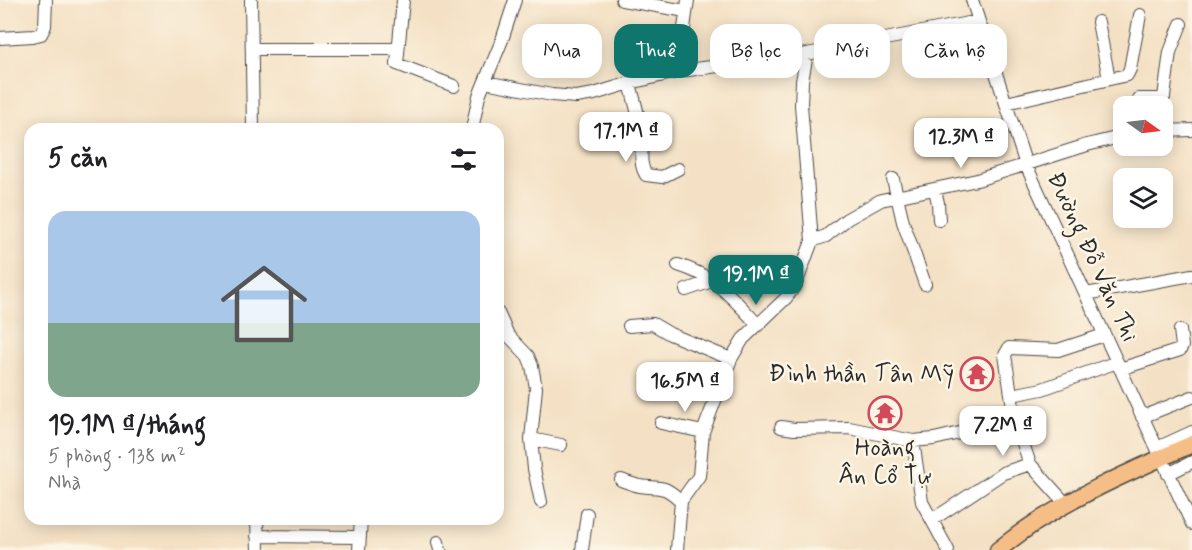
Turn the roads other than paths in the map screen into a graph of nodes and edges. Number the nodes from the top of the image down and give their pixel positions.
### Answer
1 (46, 0) edge
2 (251, 0) edge
3 (404, 0) edge
4 (515, 0) edge
5 (622, 0) edge
6 (972, 0) edge
7 (687, 6) edge
8 (1140, 15) dead end
9 (979, 21) junction
10 (1098, 22) dead end
11 (684, 24) edge
12 (1181, 24) dead end
13 (0, 38) edge
14 (252, 49) junction
15 (398, 49) junction
16 (807, 54) junction
17 (698, 69) edge
18 (651, 78) edge
19 (1109, 79) junction
20 (485, 82) junction
21 (630, 83) junction
22 (453, 86) dead end
23 (1164, 96) edge
24 (1006, 103) junction
25 (253, 123) edge
26 (473, 123) edge
27 (1192, 130) edge
28 (1173, 131) edge
29 (1113, 139) edge
30 (1026, 165) junction
31 (678, 169) dead end
32 (893, 179) dead end
33 (935, 190) junction
34 (896, 196) junction
35 (939, 220) dead end
36 (813, 241) junction
37 (678, 265) dead end
38 (1192, 275) edge
39 (712, 281) junction
40 (925, 284) dead end
41 (686, 291) dead end
42 (1086, 294) junction
43 (758, 325) junction
44 (504, 326) edge
45 (629, 326) dead end
46 (1180, 330) dead end
47 (1104, 335) junction
48 (731, 358) junction
49 (1118, 365) junction
50 (667, 374) dead end
51 (717, 393) junction
52 (1011, 395) junction
53 (1192, 398) edge
54 (1142, 417) junction
55 (1015, 420) junction
56 (661, 423) dead end
57 (781, 427) dead end
58 (703, 432) junction
59 (1192, 432) edge
60 (531, 439) junction
61 (913, 441) junction
62 (1192, 444) edge
63 (561, 446) dead end
64 (1159, 452) junction
65 (1192, 462) edge
66 (1030, 464) junction
67 (1168, 474) junction
68 (621, 480) dead end
69 (681, 501) junction
70 (541, 502) dead end
71 (1066, 504) junction
72 (1189, 509) edge
73 (588, 514) dead end
74 (932, 520) junction
75 (1192, 524) edge
76 (257, 525) edge
77 (361, 525) edge
78 (257, 536) junction
79 (359, 544) edge
80 (258, 550) edge
81 (582, 550) edge
82 (676, 550) edge
83 (948, 550) edge
84 (998, 550) edge

1 - 13 street
2 - 14 street
3 - 15 street
4 - 20 street
5 - 7 street
6 - 9 street, Đường Đỗ Văn Thi
7 - 11 street
8 - 19 street
9 - 16 street
9 - 24 street, Đường Đỗ Văn Thi
10 - 19 street
12 - 23 street
14 - 15 street
14 - 25 street
15 - 22 street
16 - 17 street
16 - 36 street
18 - 21 street
19 - 24 street
20 - 21 street
20 - 26 street
21 - 31 street
24 - 30 street, Đường Đỗ Văn Thi
27 - 28 street
29 - 30 street
30 - 33 street
30 - 42 street, Đường Đỗ Văn Thi
32 - 34 street
33 - 34 street
33 - 35 street
34 - 36 street
34 - 40 street
36 - 43 street
37 - 39 street
38 - 42 street
39 - 41 street
39 - 43 street
42 - 47 street, Đường Đỗ Văn Thi
43 - 48 street
44 - 60 street
45 - 48 street
46 - 49 street
47 - 49 street, Đường Đỗ Văn Thi
47 - 52 street
48 - 51 street
49 - 52 street
49 - 54 street, Đường Đỗ Văn Thi
50 - 51 street
51 - 58 street
52 - 55 street
53 - 54 street
54 - 64 street, Đường Đỗ Văn Thi
55 - 61 street
55 - 66 street
56 - 58 street
57 - 61 street
58 - 69 street
59 - 64 street
60 - 63 street
60 - 70 street
61 - 74 street
62 - 64 main road
64 - 67 street, Đường Đỗ Văn Thi
64 - 71 main road
65 - 67 street
66 - 71 street
66 - 74 street
67 - 72 street, Đường Đỗ Văn Thi
68 - 69 street
69 - 82 street
71 - 84 main road
72 - 75 street, Đường Đỗ Văn Thi
73 - 81 street
74 - 83 street
76 - 78 street
77 - 79 street
78 - 79 street
78 - 80 street

